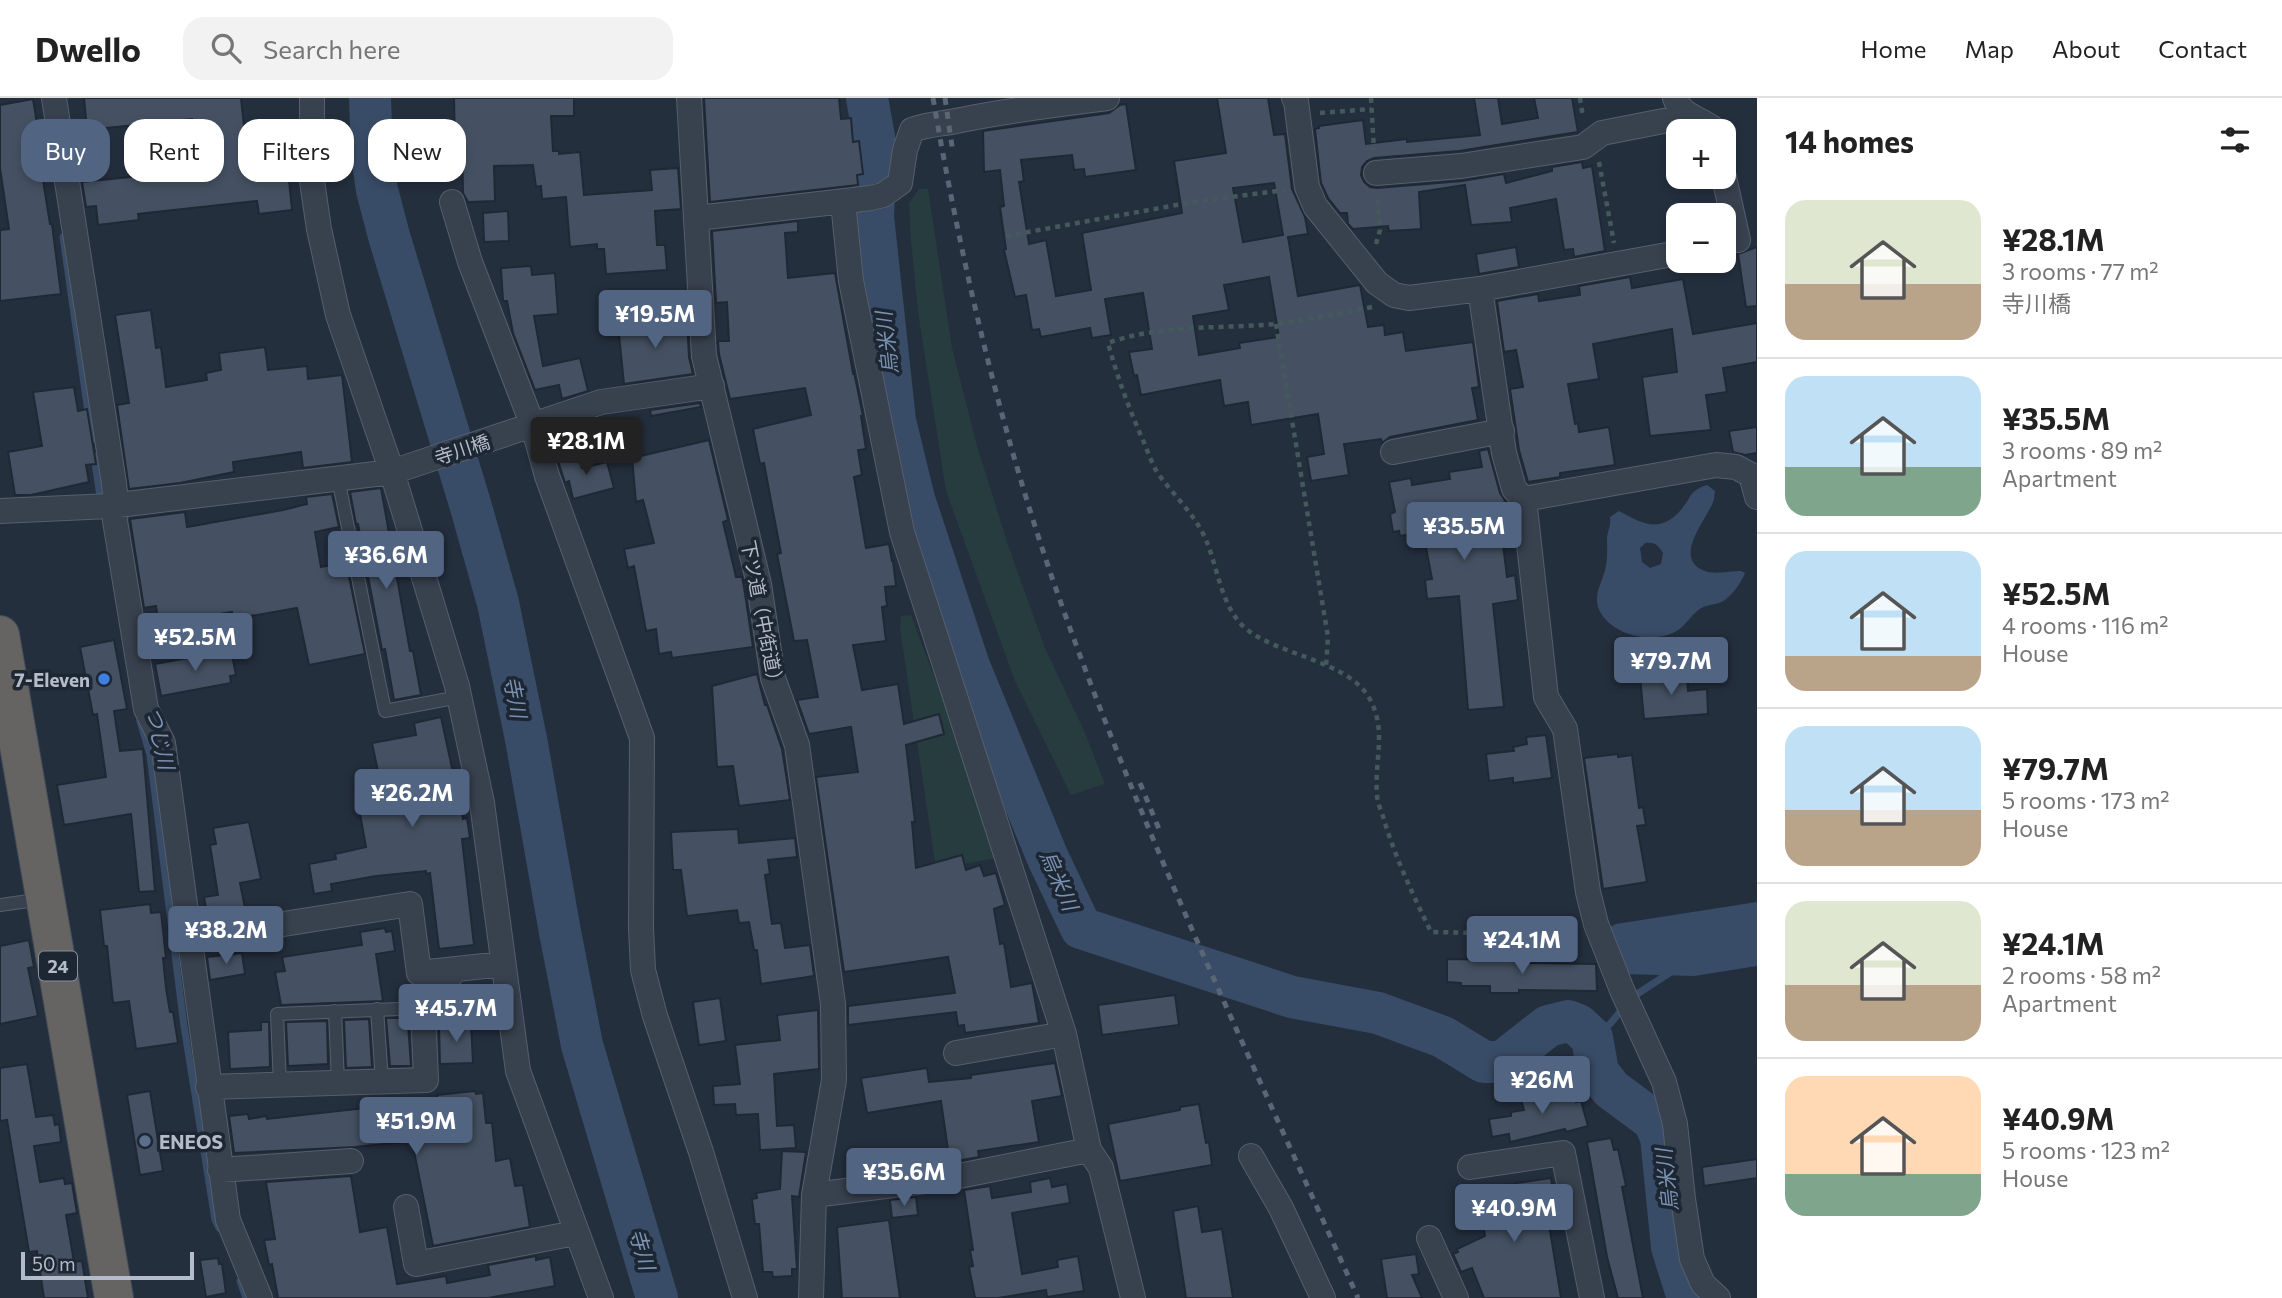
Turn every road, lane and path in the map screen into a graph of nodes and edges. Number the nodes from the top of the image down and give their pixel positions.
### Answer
1 (54, 98) edge
2 (312, 98) edge
3 (689, 98) edge
4 (1107, 98) edge
5 (1296, 107) edge
6 (1682, 107) edge
7 (1371, 109) dead end
8 (1699, 119) edge
9 (1594, 139) junction
10 (1376, 173) dead end
11 (1307, 187) junction
12 (1727, 189) edge
13 (452, 202) dead end
14 (844, 202) junction
15 (697, 218) junction
16 (1006, 236) dead end
17 (1740, 239) edge
18 (1666, 255) edge
19 (1618, 264) junction
20 (1480, 289) junction
21 (1401, 296) junction
22 (1276, 324) junction
23 (712, 386) junction
24 (528, 428) junction
25 (1502, 431) junction
26 (1393, 452) dead end
27 (396, 470) junction
28 (338, 478) junction
29 (1757, 497) edge
30 (1524, 499) junction
31 (107, 506) junction
32 (0, 511) edge
33 (0, 635) edge
34 (1326, 667) junction
35 (459, 697) junction
36 (47, 899) junction
37 (0, 905) edge
38 (1601, 936) junction
39 (189, 939) junction
40 (503, 964) junction
41 (456, 969) junction
42 (423, 1008) junction
43 (377, 1009) junction
44 (335, 1012) junction
45 (1064, 1034) junction
46 (956, 1053) dead end
47 (382, 1082) junction
48 (338, 1083) junction
49 (280, 1085) junction
50 (208, 1087) junction
51 (1089, 1150) junction
52 (1251, 1156) dead end
53 (351, 1161) dead end
54 (1470, 1167) dead end
55 (220, 1170) junction
56 (814, 1195) junction
57 (406, 1207) dead end
58 (576, 1233) junction
59 (1429, 1238) dead end
60 (114, 1298) edge
61 (260, 1298) edge
62 (601, 1298) edge
63 (745, 1298) edge
64 (811, 1298) edge
65 (1133, 1298) edge
66 (1323, 1298) edge
67 (1455, 1298) edge
68 (1592, 1298) edge
69 (1718, 1298) edge

1 - 31 street
2 - 27 street
3 - 15 street, 下ツ道（中街道）
4 - 14 street
5 - 7 path
5 - 11 street
6 - 8 street
6 - 9 street
9 - 10 street
9 - 19 path
11 - 16 path
11 - 21 street
12 - 17 street
13 - 24 street
14 - 15 street
14 - 45 street
15 - 23 street, 下ツ道（中街道）
18 - 19 street
19 - 20 street
20 - 21 street
20 - 25 street
21 - 22 path
22 - 34 path
22 - 34 path
23 - 24 street, 寺川橋
23 - 56 street, 下ツ道（中街道）
24 - 27 street, 寺川橋
24 - 63 street
25 - 26 street
25 - 30 street
27 - 28 street, 寺川橋
27 - 35 street
28 - 31 street, 寺川橋
28 - 35 lane
29 - 30 street
30 - 38 street
31 - 32 street, 寺川橋
31 - 39 street
33 - 36 highway, 24
34 - 38 path
35 - 40 street
36 - 37 lane
36 - 60 highway, 24
38 - 69 street
39 - 41 street
39 - 50 street
40 - 41 street
40 - 58 street
41 - 42 street
42 - 43 lane
42 - 47 street
43 - 44 lane
43 - 47 lane
44 - 48 lane
44 - 49 lane
45 - 46 street
45 - 51 street
47 - 48 street
48 - 49 street
49 - 50 street
50 - 55 street
51 - 56 street
51 - 65 street
52 - 66 street
53 - 55 street
54 - 68 street
55 - 61 street
56 - 64 street, 下ツ道（中街道）
57 - 58 street
58 - 62 street
59 - 67 street

